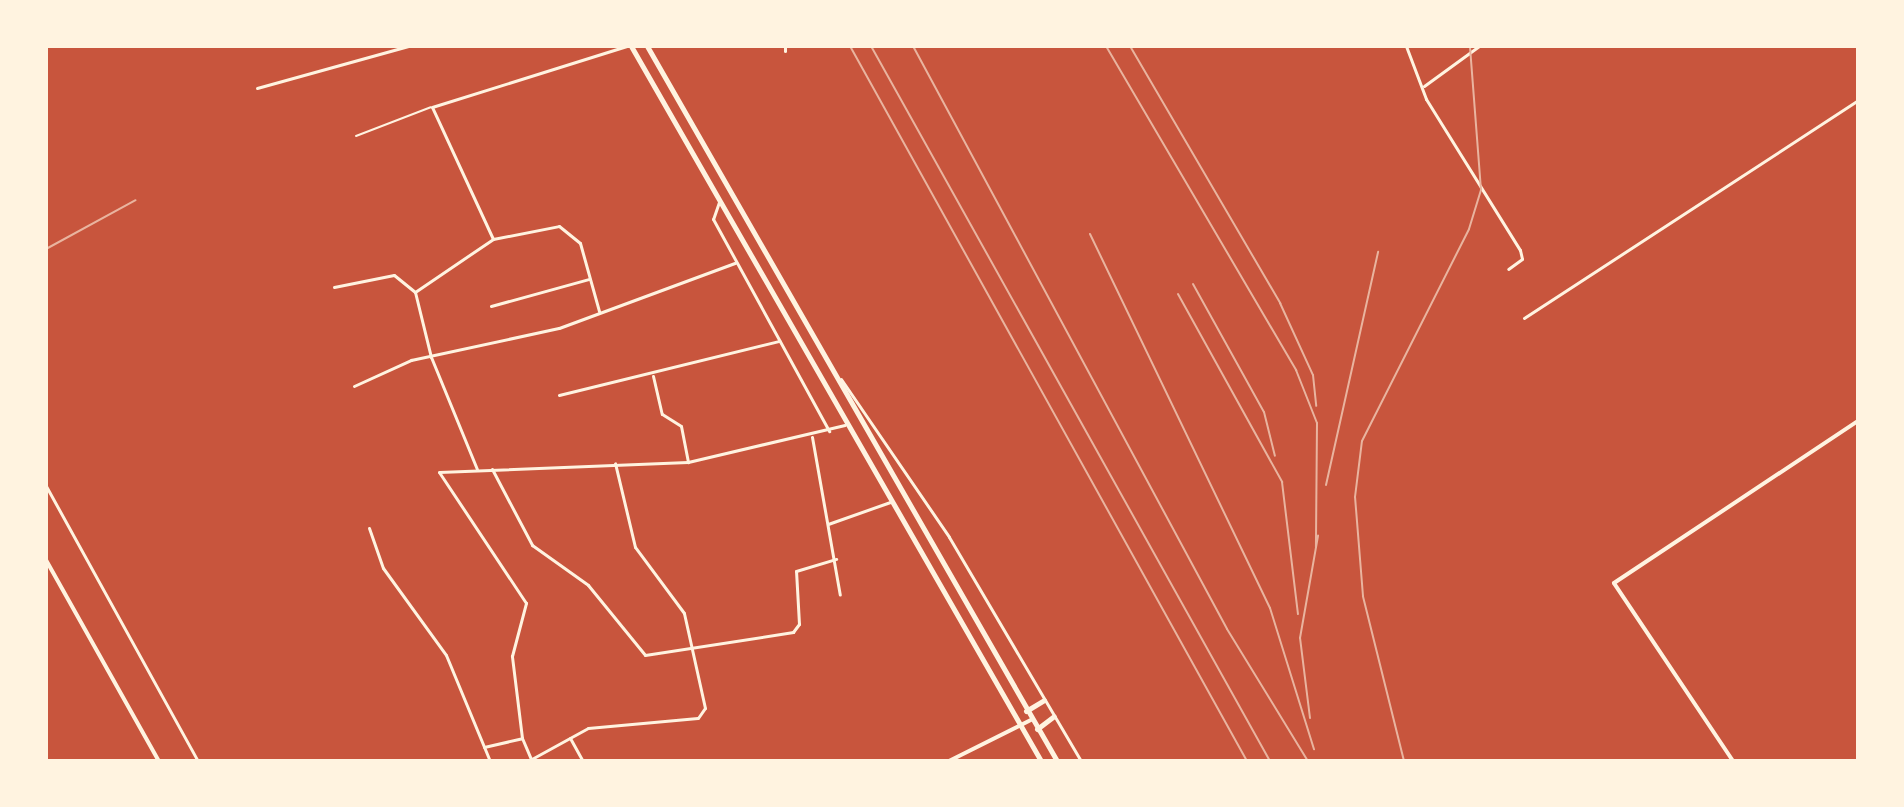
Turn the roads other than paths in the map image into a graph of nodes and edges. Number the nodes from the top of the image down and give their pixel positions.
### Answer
1 (383, 46) edge
2 (408, 46) edge
3 (629, 46) edge
4 (647, 46) edge
5 (1406, 46) edge
6 (1479, 46) edge
7 (383, 53) junction
8 (1422, 87) junction
9 (257, 88) dead end
10 (1858, 100) edge
11 (432, 107) junction
12 (356, 136) dead end
13 (719, 201) junction
14 (493, 239) junction
15 (735, 263) junction
16 (1508, 269) dead end
17 (589, 279) junction
18 (334, 287) dead end
19 (415, 292) junction
20 (491, 306) dead end
21 (599, 312) junction
22 (1524, 318) dead end
23 (779, 341) junction
24 (431, 357) junction
25 (836, 374) junction
26 (653, 376) junction
27 (354, 386) dead end
28 (559, 395) dead end
29 (1858, 421) edge
30 (845, 425) junction
31 (829, 431) junction
32 (812, 437) junction
33 (688, 462) junction
34 (615, 463) junction
35 (492, 469) junction
36 (478, 470) junction
37 (46, 486) edge
38 (890, 502) junction
39 (828, 524) junction
40 (369, 528) dead end
41 (836, 559) junction
42 (46, 560) edge
43 (840, 595) dead end
44 (694, 651) junction
45 (1044, 700) junction
46 (1026, 711) junction
47 (1054, 716) junction
48 (1031, 720) junction
49 (1019, 726) junction
50 (1037, 729) junction
51 (522, 738) junction
52 (570, 738) junction
53 (484, 747) junction
54 (529, 760) edge
55 (159, 761) edge
56 (198, 761) edge
57 (490, 761) edge
58 (583, 761) edge
59 (949, 761) edge
60 (1041, 761) edge
61 (1057, 761) edge
62 (1081, 761) edge
63 (1733, 761) edge

1 - 7 street
2 - 7 street
3 - 11 street
3 - 13 main road
4 - 25 main road
5 - 8 street
6 - 8 street
7 - 9 street
8 - 16 street
10 - 22 street
11 - 12 lane
11 - 14 street
13 - 15 street
13 - 30 main road
14 - 17 street
14 - 19 street
15 - 21 street
15 - 23 street
17 - 20 street
17 - 21 street
18 - 19 street
19 - 24 street
21 - 24 street
23 - 26 street
23 - 31 street
24 - 27 street
24 - 36 street
25 - 45 street
25 - 46 main road
26 - 28 street
26 - 33 street
29 - 63 street
30 - 31 street
30 - 38 main road
31 - 32 street
32 - 33 street
32 - 39 street
33 - 34 street
34 - 35 street
34 - 44 street
35 - 36 street
35 - 44 street
36 - 51 street
37 - 56 street
38 - 39 street
38 - 49 main road
39 - 41 street
40 - 53 street
41 - 43 street
41 - 44 street
42 - 55 street
44 - 52 street
45 - 46 main road
45 - 47 street
46 - 48 main road
47 - 50 main road
47 - 62 street
48 - 49 street
48 - 50 main road
49 - 59 street
49 - 60 main road
50 - 61 main road
51 - 53 street
51 - 54 street
52 - 54 street
52 - 58 street
53 - 57 street

